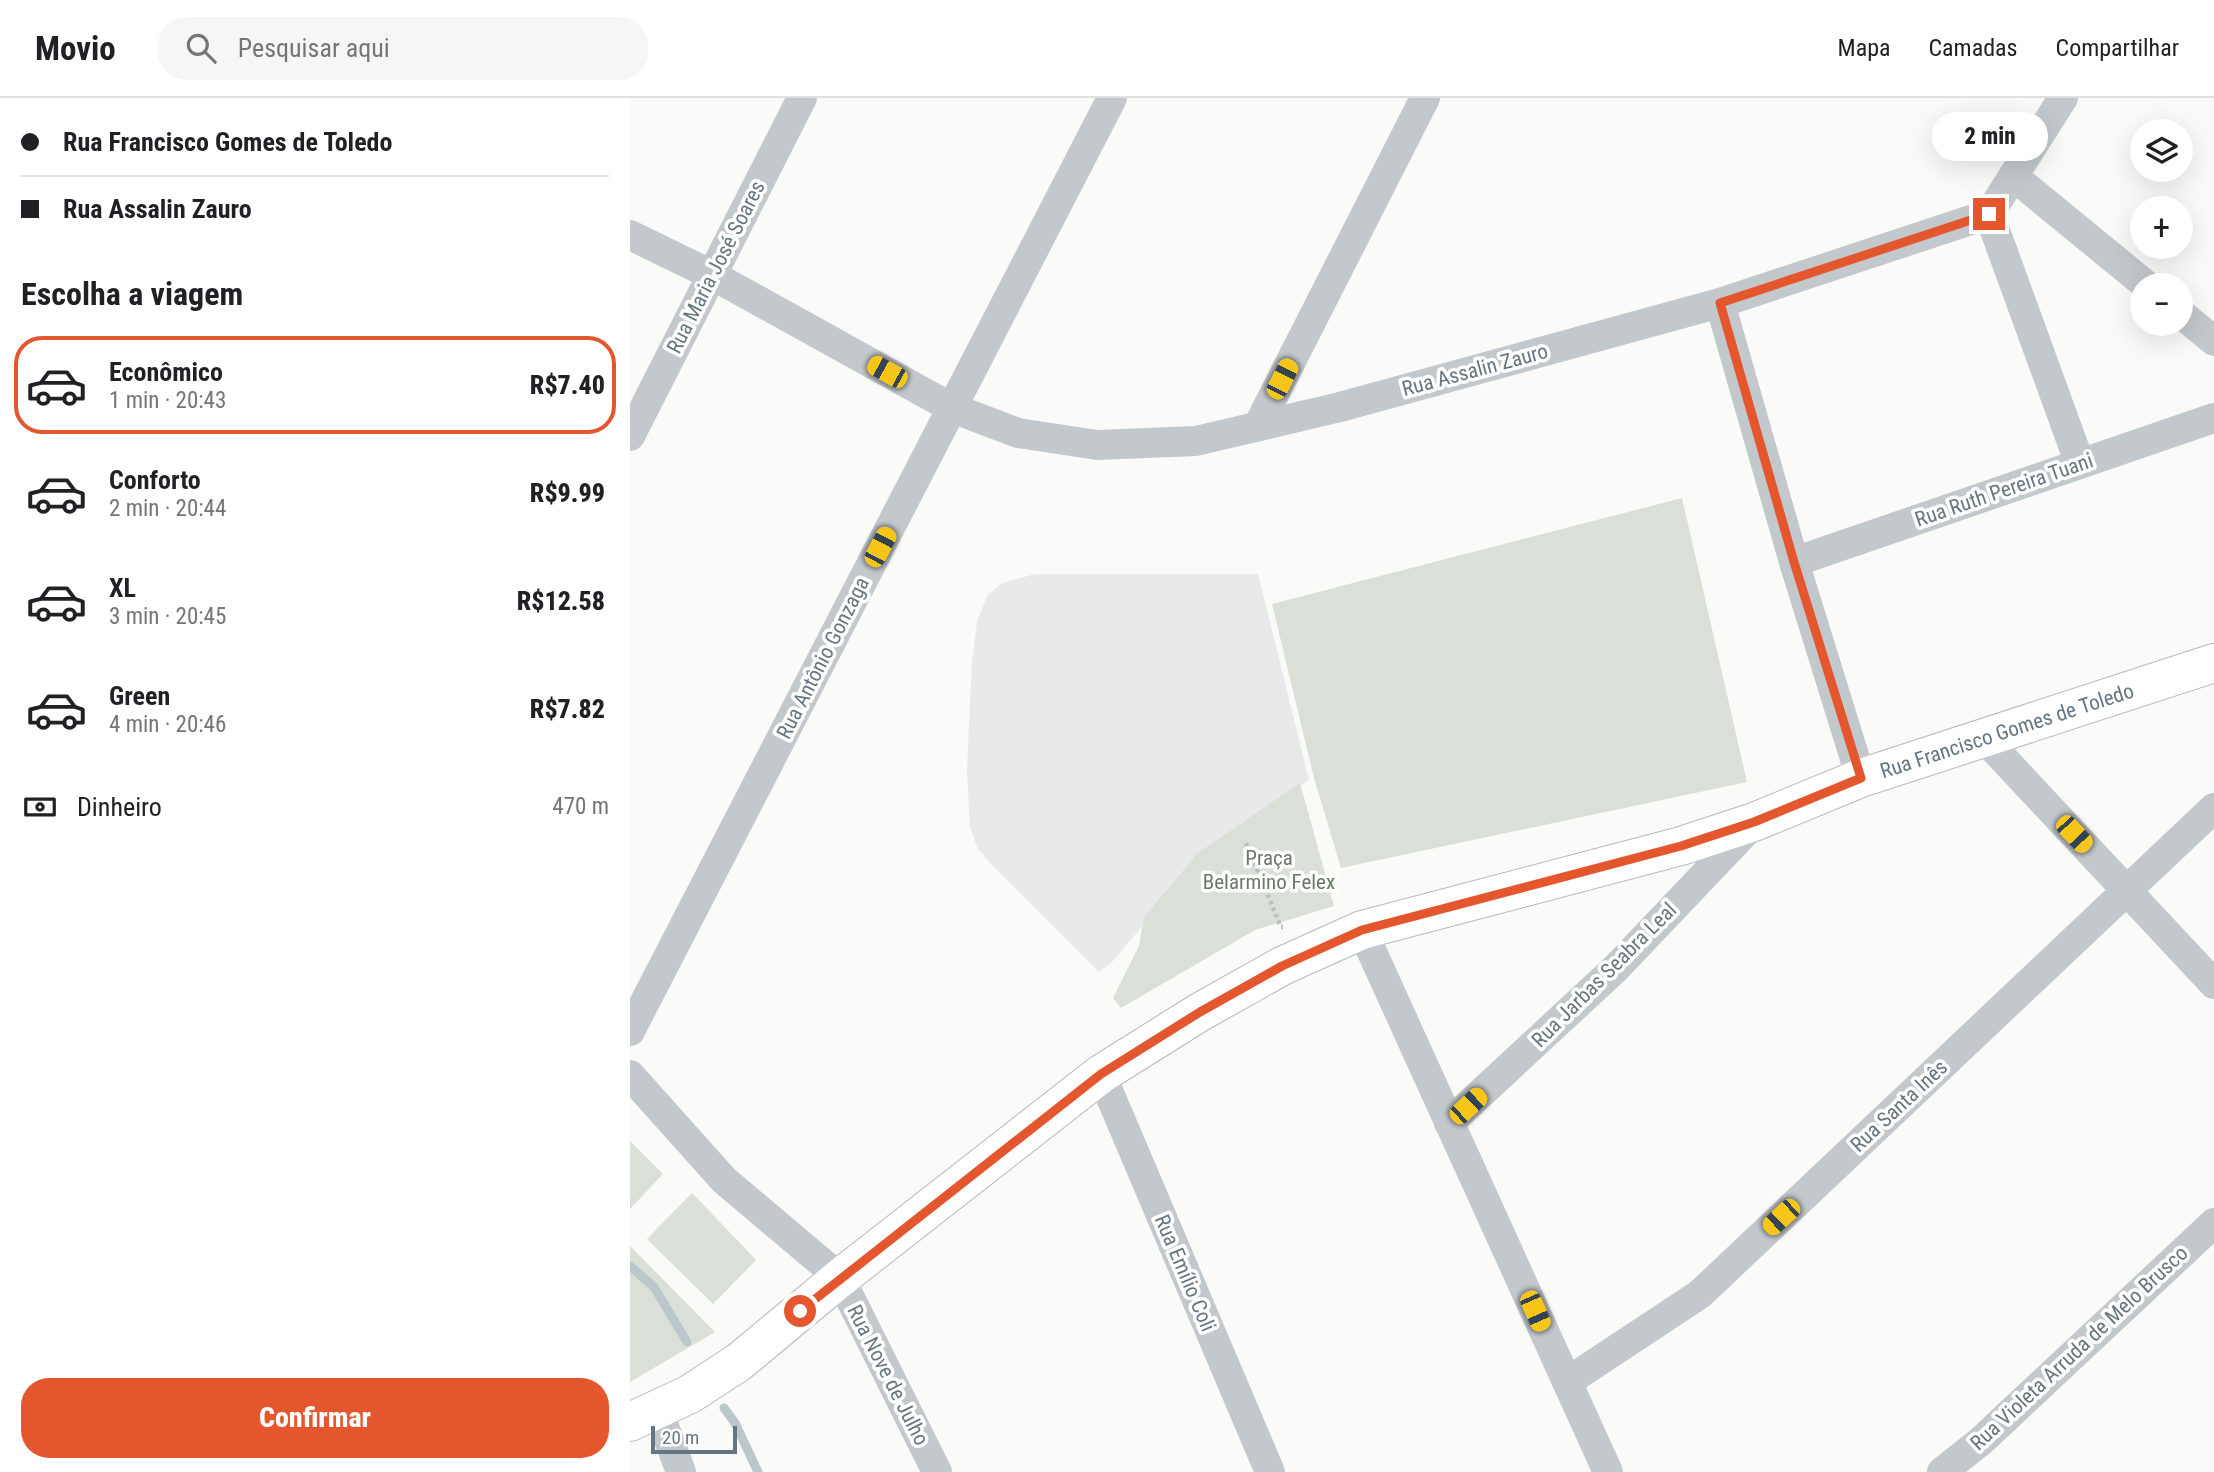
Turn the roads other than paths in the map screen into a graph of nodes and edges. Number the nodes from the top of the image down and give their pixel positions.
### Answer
1 (802, 98) edge
2 (1112, 98) edge
3 (1424, 98) edge
4 (2059, 99) edge
5 (2013, 176) junction
6 (1989, 214) junction
7 (630, 235) edge
8 (2131, 273) edge
9 (712, 275) junction
10 (1720, 303) junction
11 (2193, 324) edge
12 (2214, 341) edge
13 (952, 408) junction
14 (2214, 418) edge
15 (1258, 426) junction
16 (630, 436) edge
17 (2080, 464) junction
18 (1794, 562) junction
19 (2214, 663) edge
20 (1983, 737) junction
21 (1861, 778) junction
22 (2214, 808) edge
23 (1754, 822) junction
24 (2128, 892) junction
25 (1362, 930) junction
26 (2214, 984) edge
27 (630, 1031) edge
28 (1101, 1074) junction
29 (630, 1075) edge
30 (1450, 1123) junction
31 (2214, 1223) edge
32 (840, 1278) junction
33 (1567, 1382) junction
34 (643, 1415) edge
35 (681, 1472) edge
36 (937, 1472) edge
37 (1270, 1472) edge
38 (1608, 1472) edge
39 (1942, 1472) edge

1 - 9 street, Rua Maria José Soares
2 - 13 street, Rua Antônio Gonzaga
3 - 15 street
4 - 5 street
5 - 6 street
5 - 8 street
6 - 10 street, Rua Assalin Zauro
6 - 17 street
7 - 9 street, Rua Assalin Zauro
9 - 13 street, Rua Assalin Zauro
9 - 16 street, Rua Maria José Soares
10 - 15 street, Rua Assalin Zauro
10 - 18 street
11 - 12 street
13 - 15 street, Rua Assalin Zauro
13 - 27 street, Rua Antônio Gonzaga
14 - 17 street, Rua Ruth Pereira Tuani
17 - 18 street, Rua Ruth Pereira Tuani
18 - 21 street
19 - 20 street, Rua Francisco Gomes de Toledo
20 - 21 street, Rua Francisco Gomes de Toledo
20 - 24 street
21 - 23 street, Rua Francisco Gomes de Toledo
22 - 24 street, Rua Santa Inês
23 - 25 street, Rua Francisco Gomes de Toledo
23 - 30 street, Rua Jarbas Seabra Leal
24 - 26 street
24 - 33 street, Rua Santa Inês
25 - 28 street, Rua Francisco Gomes de Toledo
25 - 30 street
28 - 32 street, Rua Francisco Gomes de Toledo
28 - 37 street, Rua Emílio Coli
29 - 32 street
30 - 33 street
31 - 39 street, Rua Violeta Arruda de Melo Brusco
32 - 34 street, Rua Francisco Gomes de Toledo
32 - 36 street, Rua Nove de Julho
33 - 38 street
34 - 35 street

